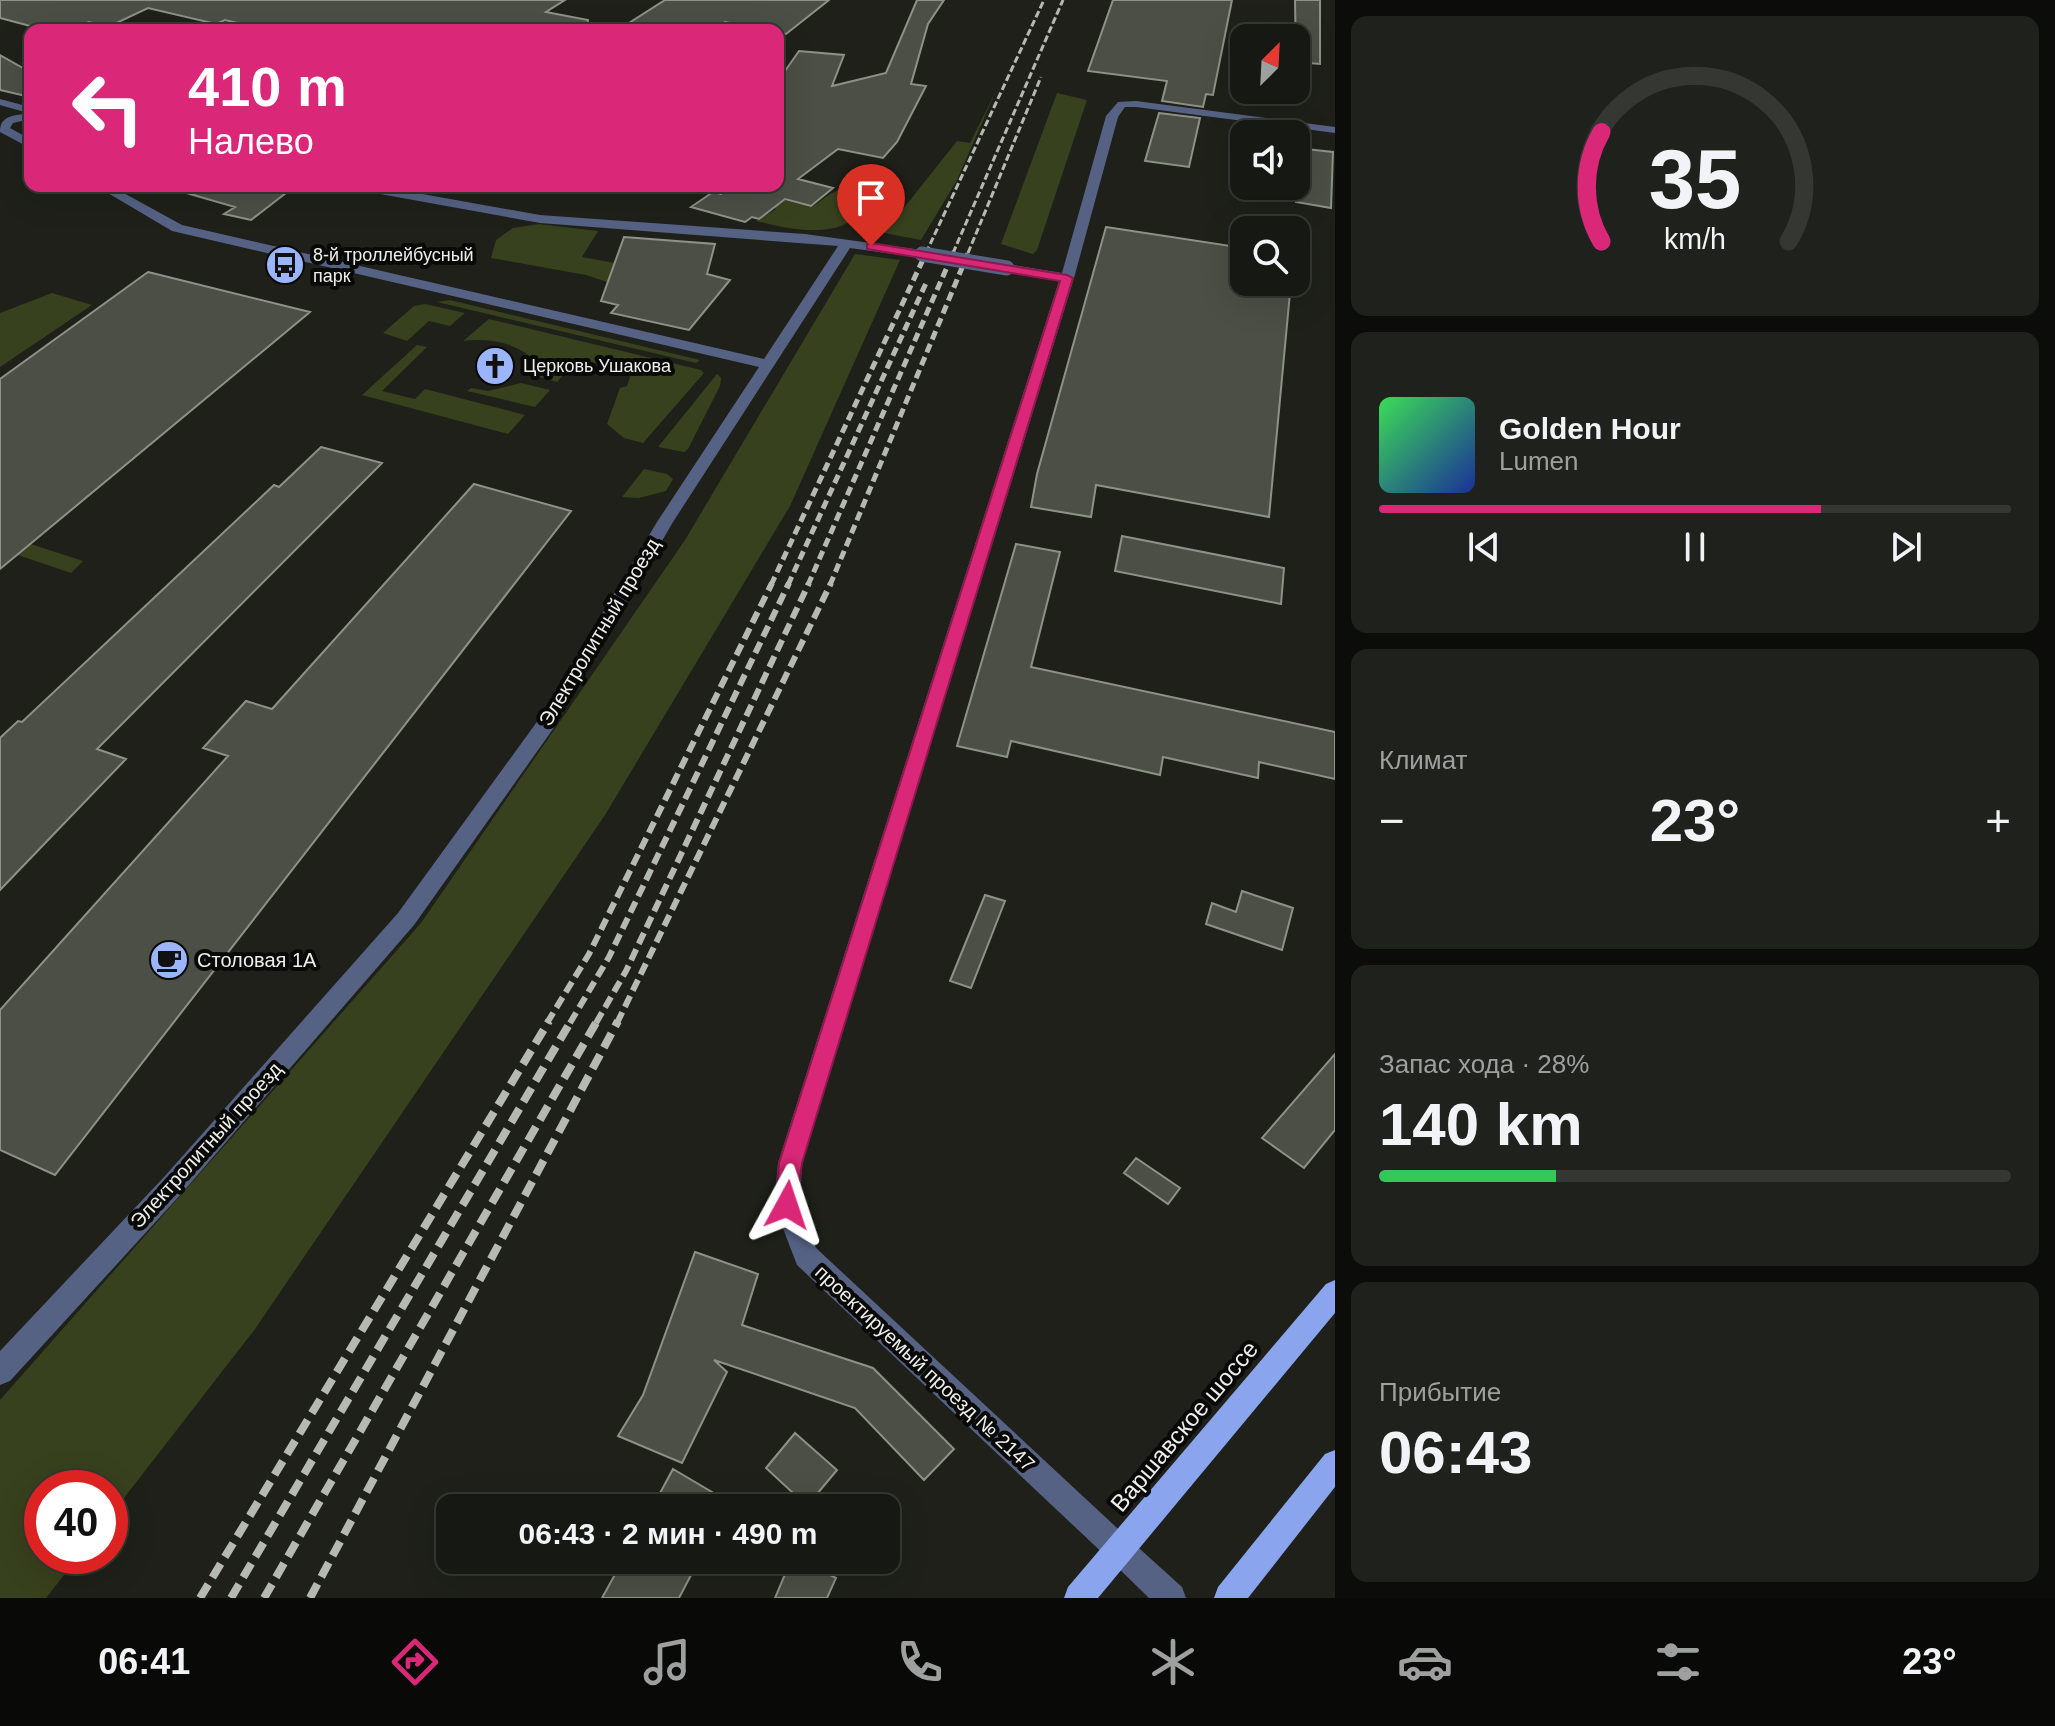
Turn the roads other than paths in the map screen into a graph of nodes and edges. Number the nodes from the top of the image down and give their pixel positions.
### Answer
1 (0, 102) edge
2 (24, 111) edge
3 (24, 115) edge
4 (2, 128) edge
5 (1335, 130) edge
6 (24, 141) edge
7 (113, 192) edge
8 (391, 192) edge
9 (847, 243) junction
10 (1067, 278) junction
11 (767, 364) junction
12 (1335, 1293) edge
13 (0, 1371) edge
14 (1335, 1464) edge
15 (1120, 1550) junction
16 (1079, 1598) edge
17 (1171, 1598) edge
18 (1229, 1598) edge

1 - 2 street
3 - 4 street
4 - 6 street
5 - 10 street, проектируемый проезд № 2147
7 - 11 street
8 - 9 street
9 - 10 street, bridge
9 - 11 street, Электролитный проезд
10 - 15 street, проектируемый проезд № 2147
11 - 13 street, Электролитный проезд
12 - 15 main road, Варшавское шоссе
14 - 18 main road
15 - 16 main road, Варшавское шоссе
15 - 17 street, проектируемый проезд № 2147

